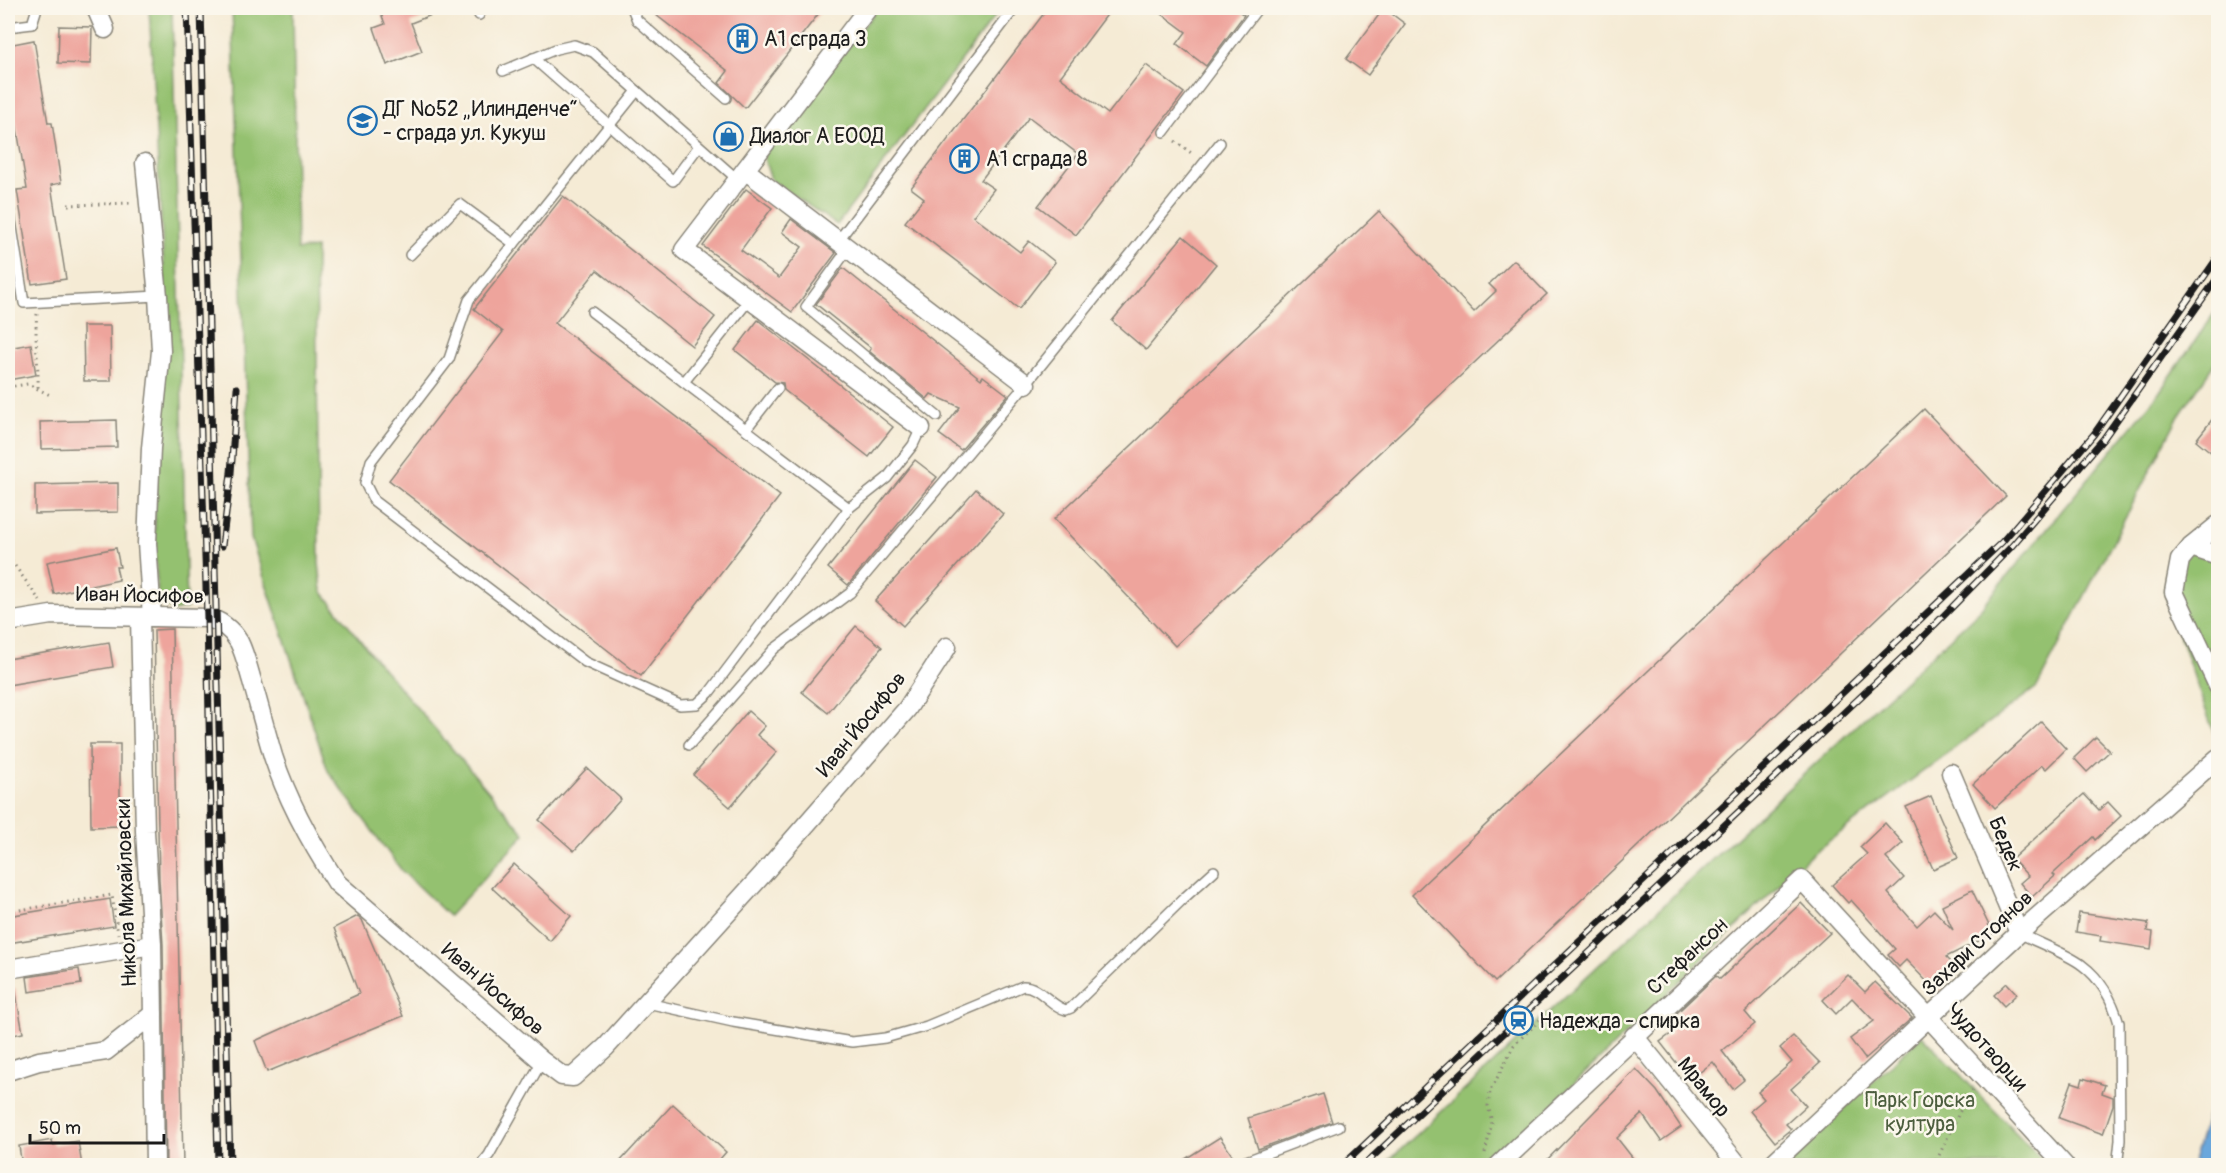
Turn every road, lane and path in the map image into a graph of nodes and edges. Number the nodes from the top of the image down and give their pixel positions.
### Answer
1 (37, 8) edge
2 (96, 8) edge
3 (632, 8) edge
4 (868, 8) edge
5 (1015, 8) edge
6 (1258, 8) edge
7 (8, 27) edge
8 (105, 29) dead end
9 (533, 58) junction
10 (503, 71) dead end
11 (637, 91) junction
12 (726, 98) dead end
13 (609, 125) junction
14 (1164, 132) joint
15 (1220, 142) dead end
16 (699, 146) junction
17 (145, 163) dead end
18 (1204, 163) junction
19 (741, 174) junction
20 (8, 202) edge
21 (149, 202) junction
22 (68, 205) dead end
23 (514, 244) junction
24 (843, 245) junction
25 (410, 255) dead end
26 (158, 296) junction
27 (749, 300) junction
28 (39, 302) junction
29 (592, 312) dead end
30 (684, 382) junction
31 (1026, 384) junction
32 (8, 387) edge
33 (778, 388) dead end
34 (38, 389) junction
35 (50, 395) dead end
36 (937, 416) dead end
37 (921, 428) joint
38 (746, 429) junction
39 (849, 508) junction
40 (2218, 525) edge
41 (2191, 547) junction
42 (8, 556) edge
43 (2218, 556) edge
44 (51, 615) junction
45 (146, 618) junction
46 (8, 622) edge
47 (946, 647) dead end
48 (2218, 686) edge
49 (689, 745) dead end
50 (2218, 758) edge
51 (1951, 773) dead end
52 (1214, 871) dead end
53 (1802, 880) joint
54 (8, 912) edge
55 (2019, 933) junction
56 (152, 945) junction
57 (119, 950) junction
58 (8, 969) edge
59 (646, 1003) junction
60 (153, 1014) junction
61 (1544, 1016) dead end
62 (1929, 1018) junction
63 (1634, 1036) junction
64 (542, 1061) junction
65 (8, 1071) edge
66 (1982, 1076) junction
67 (1339, 1126) dead end
68 (2118, 1159) dead end
69 (1491, 1161) edge
70 (155, 1166) edge
71 (480, 1166) edge
72 (1233, 1166) edge
73 (1738, 1166) edge
74 (1770, 1166) edge
75 (1934, 1166) edge
76 (2065, 1166) edge

1 - 7 lane
2 - 8 street
3 - 12 lane
4 - 19 street
5 - 24 lane
6 - 14 lane
9 - 10 lane
9 - 11 lane
9 - 13 lane
11 - 13 lane
11 - 16 lane
13 - 16 lane
13 - 23 lane
14 - 18 path
15 - 18 lane
16 - 19 lane
17 - 21 street, Никола Михайловски
18 - 31 lane
19 - 24 street
19 - 27 street
20 - 28 lane
21 - 22 path
21 - 26 street, Никола Михайловски
23 - 25 lane
23 - 39 lane
24 - 31 street
24 - 36 lane
26 - 28 lane
26 - 45 street, Никола Михайловски
27 - 30 lane
27 - 37 street
28 - 34 path
29 - 30 lane
30 - 38 lane
31 - 49 lane
32 - 34 path
33 - 38 lane
34 - 35 path
37 - 39 lane
38 - 39 lane
40 - 41 street
41 - 43 street
41 - 48 street
42 - 44 path
44 - 45 street, Иван Йосифов
44 - 46 street, Иван Йосифов
45 - 56 street, Никола Михайловски
45 - 64 street, Иван Йосифов
47 - 59 street, Иван Йосифов
50 - 55 street, Захари Стоянов
51 - 55 street, Бедек
52 - 59 lane
53 - 62 street, Чудотворци
53 - 63 street, Стефансон
54 - 57 path
55 - 62 street, Захари Стоянов
55 - 68 lane
56 - 57 street
56 - 60 street, Никола Михайловски
57 - 58 street
59 - 64 street, Иван Йосифов
60 - 65 street
60 - 70 street, Никола Михайловски
61 - 69 path
62 - 66 street, Чудотворци
62 - 74 street, Захари Стоянов
63 - 69 street, Стефансон
63 - 73 street, Мрамор
64 - 71 lane
66 - 75 path
66 - 76 street, Чудотворци
67 - 72 lane

